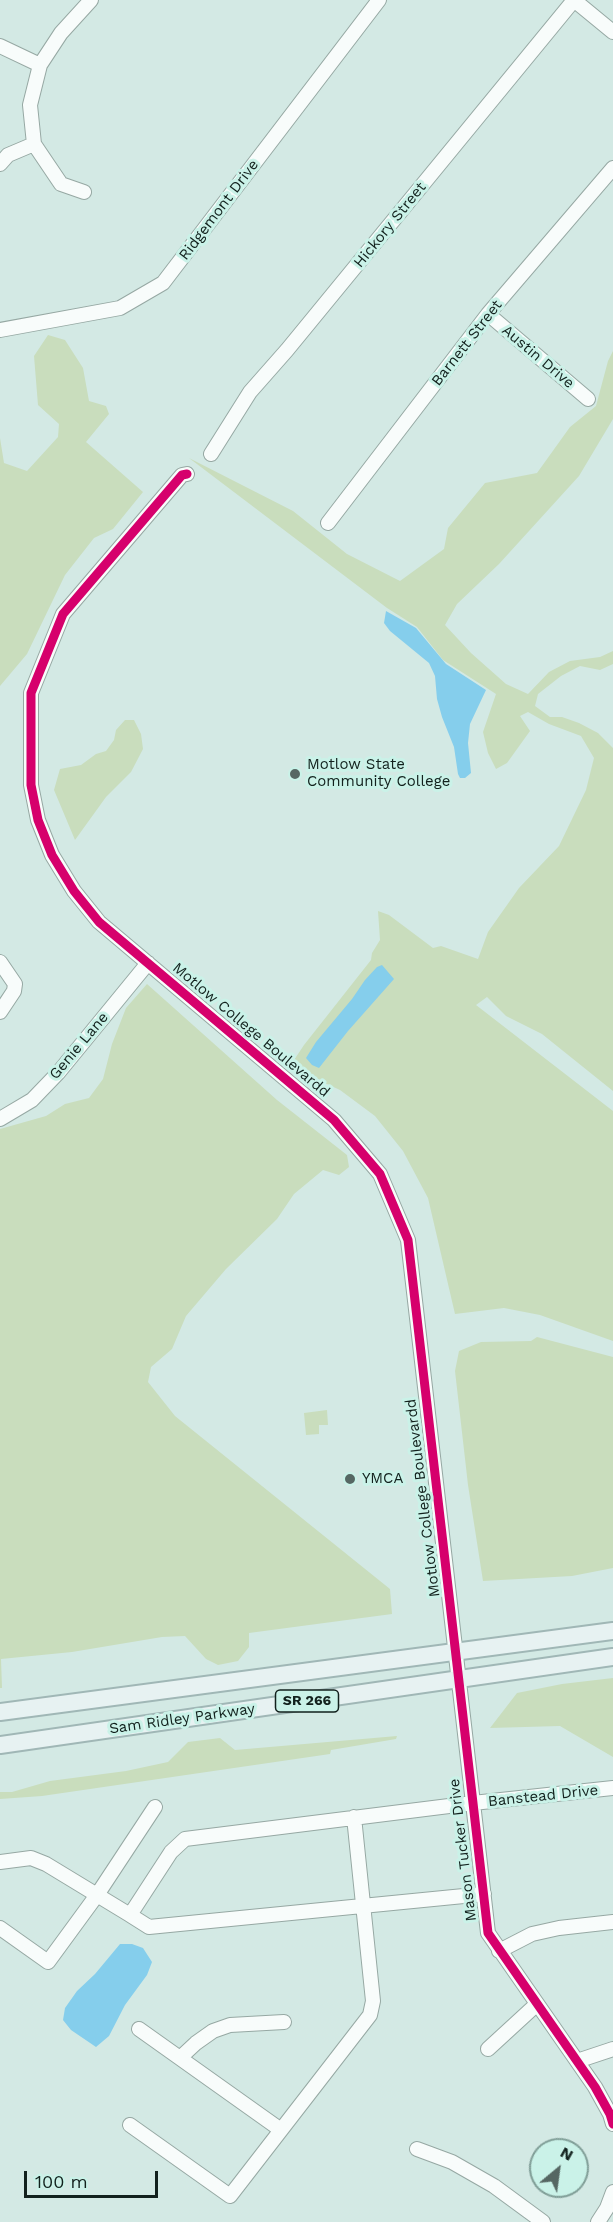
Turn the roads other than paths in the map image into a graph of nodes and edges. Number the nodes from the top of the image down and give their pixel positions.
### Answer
1 (90, 0) edge
2 (380, 0) edge
3 (574, 0) edge
4 (613, 32) edge
5 (0, 46) edge
6 (40, 65) junction
7 (34, 144) junction
8 (0, 164) edge
9 (613, 168) edge
10 (84, 192) dead end
11 (488, 314) junction
12 (0, 330) edge
13 (588, 399) dead end
14 (211, 454) dead end
15 (187, 474) dead end
16 (328, 523) dead end
17 (0, 962) edge
18 (148, 963) junction
19 (0, 1012) edge
20 (0, 1119) edge
21 (613, 1631) edge
22 (456, 1652) junction
23 (613, 1657) edge
24 (459, 1679) junction
25 (0, 1712) edge
26 (0, 1745) edge
27 (613, 1788) edge
28 (472, 1803) junction
29 (155, 1807) dead end
30 (354, 1817) junction
31 (0, 1862) edge
32 (483, 1894) junction
33 (97, 1895) junction
34 (362, 1905) junction
35 (130, 1915) junction
36 (613, 1922) edge
37 (0, 1928) edge
38 (499, 1951) junction
39 (537, 2004) junction
40 (284, 2022) dead end
41 (139, 2029) dead end
42 (488, 2049) dead end
43 (613, 2049) edge
44 (181, 2057) junction
45 (577, 2061) junction
46 (613, 2124) edge
47 (129, 2125) dead end
48 (281, 2130) junction
49 (417, 2149) dead end
50 (613, 2192) edge
51 (543, 2222) edge
52 (598, 2222) edge

1 - 6 street
2 - 12 street, Ridgemont Drive
3 - 4 street
3 - 14 street, Hickory Street
5 - 6 street
6 - 7 street
7 - 8 street
7 - 10 street
9 - 11 street, Barnett Street
11 - 13 street, Austin Drive
11 - 16 street, Barnett Street
15 - 18 street, Motlow College Boulevardd
17 - 19 street
18 - 20 street, Genie Lane
18 - 22 street, Motlow College Boulevardd
21 - 22 main road, Sam Ridley Parkway / SR 266
22 - 24 street, Motlow College Boulevardd
22 - 25 main road, Sam Ridley Parkway / SR 266
23 - 24 main road, Sam Ridley Parkway / SR 266
24 - 26 main road, Sam Ridley Parkway / SR 266
24 - 28 street, Mason Tucker Drive
27 - 28 street, Banstead Drive
28 - 30 street, Banstead Drive
28 - 32 street, Mason Tucker Drive
29 - 33 street
30 - 34 street
30 - 35 street, Banstead Drive
31 - 33 street
32 - 34 street
32 - 38 street, Mason Tucker Drive
33 - 35 street
33 - 37 street
34 - 35 street
34 - 48 street
36 - 38 street
38 - 39 street, Mason Tucker Drive
39 - 42 street
39 - 45 street, Mason Tucker Drive
40 - 44 street
41 - 44 street
43 - 45 street
44 - 48 street
45 - 46 street, Mason Tucker Drive
47 - 48 street
49 - 51 street
50 - 52 street

